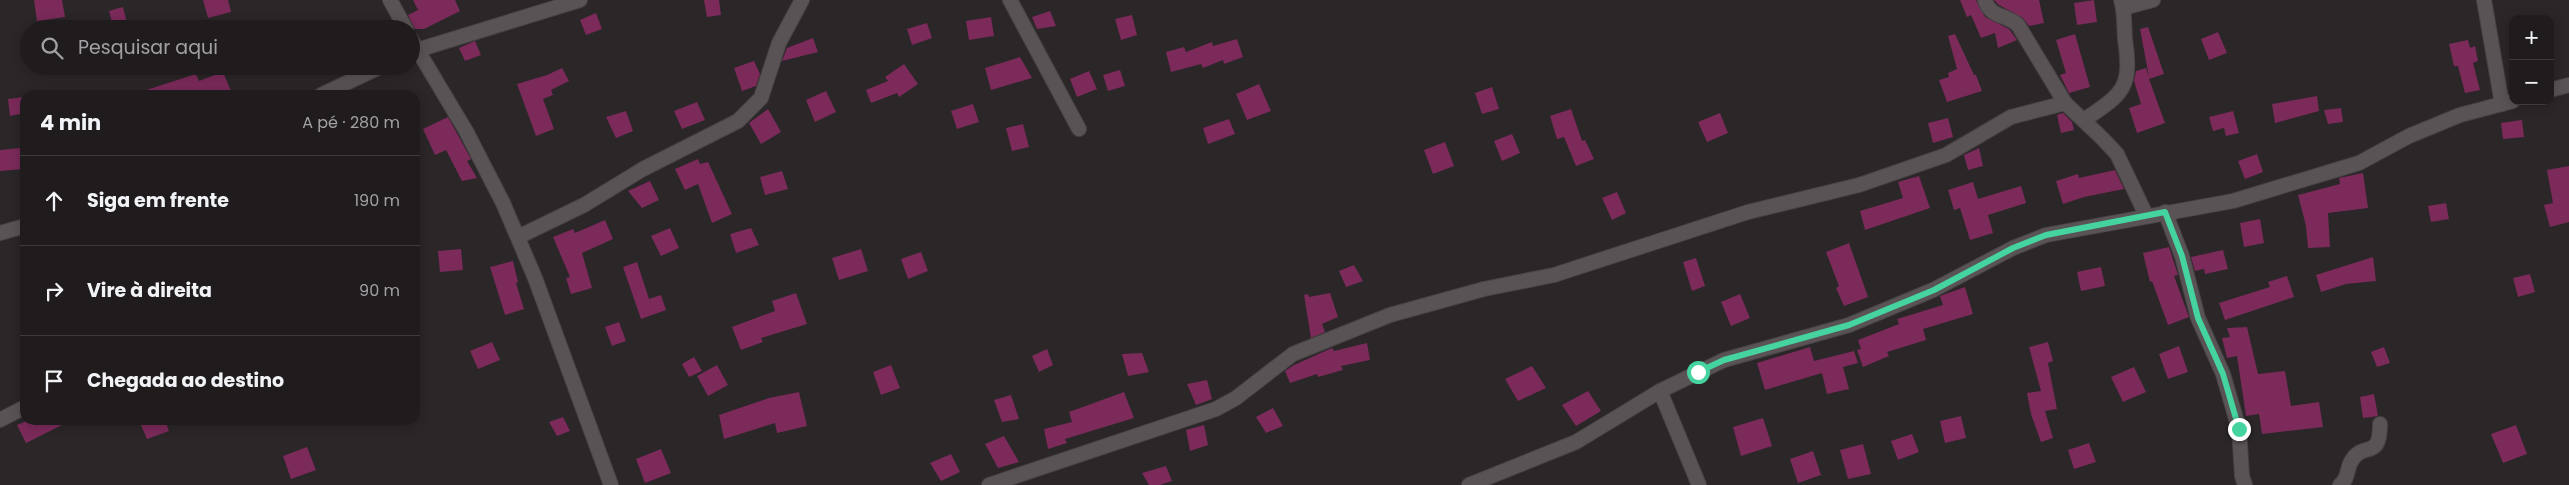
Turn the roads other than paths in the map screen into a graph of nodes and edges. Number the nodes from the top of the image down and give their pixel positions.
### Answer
1 (390, 0) edge
2 (580, 0) edge
3 (802, 0) edge
4 (1010, 0) edge
5 (1985, 0) edge
6 (2153, 0) edge
7 (2484, 0) edge
8 (2122, 4) edge
9 (401, 20) edge
10 (420, 45) edge
11 (420, 58) edge
12 (363, 75) edge
13 (2569, 85) edge
14 (2554, 89) edge
15 (332, 90) edge
16 (2065, 103) junction
17 (2507, 103) edge
18 (2084, 120) junction
19 (1079, 129) dead end
20 (2165, 212) junction
21 (2146, 216) junction
22 (20, 227) edge
23 (0, 233) edge
24 (518, 237) junction
25 (1660, 391) junction
26 (20, 410) edge
27 (0, 420) edge
28 (2380, 424) dead end
29 (611, 485) edge
30 (989, 485) edge
31 (1469, 485) edge
32 (1699, 485) edge
33 (2246, 485) edge
34 (2340, 485) edge

1 - 9 street
2 - 10 street
3 - 24 street
4 - 19 street
5 - 16 street
6 - 8 street
7 - 17 street
8 - 18 street
11 - 24 street
12 - 15 street
13 - 14 street
16 - 18 street
16 - 30 street
17 - 20 street
18 - 21 street
20 - 21 street
20 - 33 street
21 - 25 street
22 - 23 street
24 - 29 street
25 - 31 street
25 - 32 street
26 - 27 street
28 - 34 street

